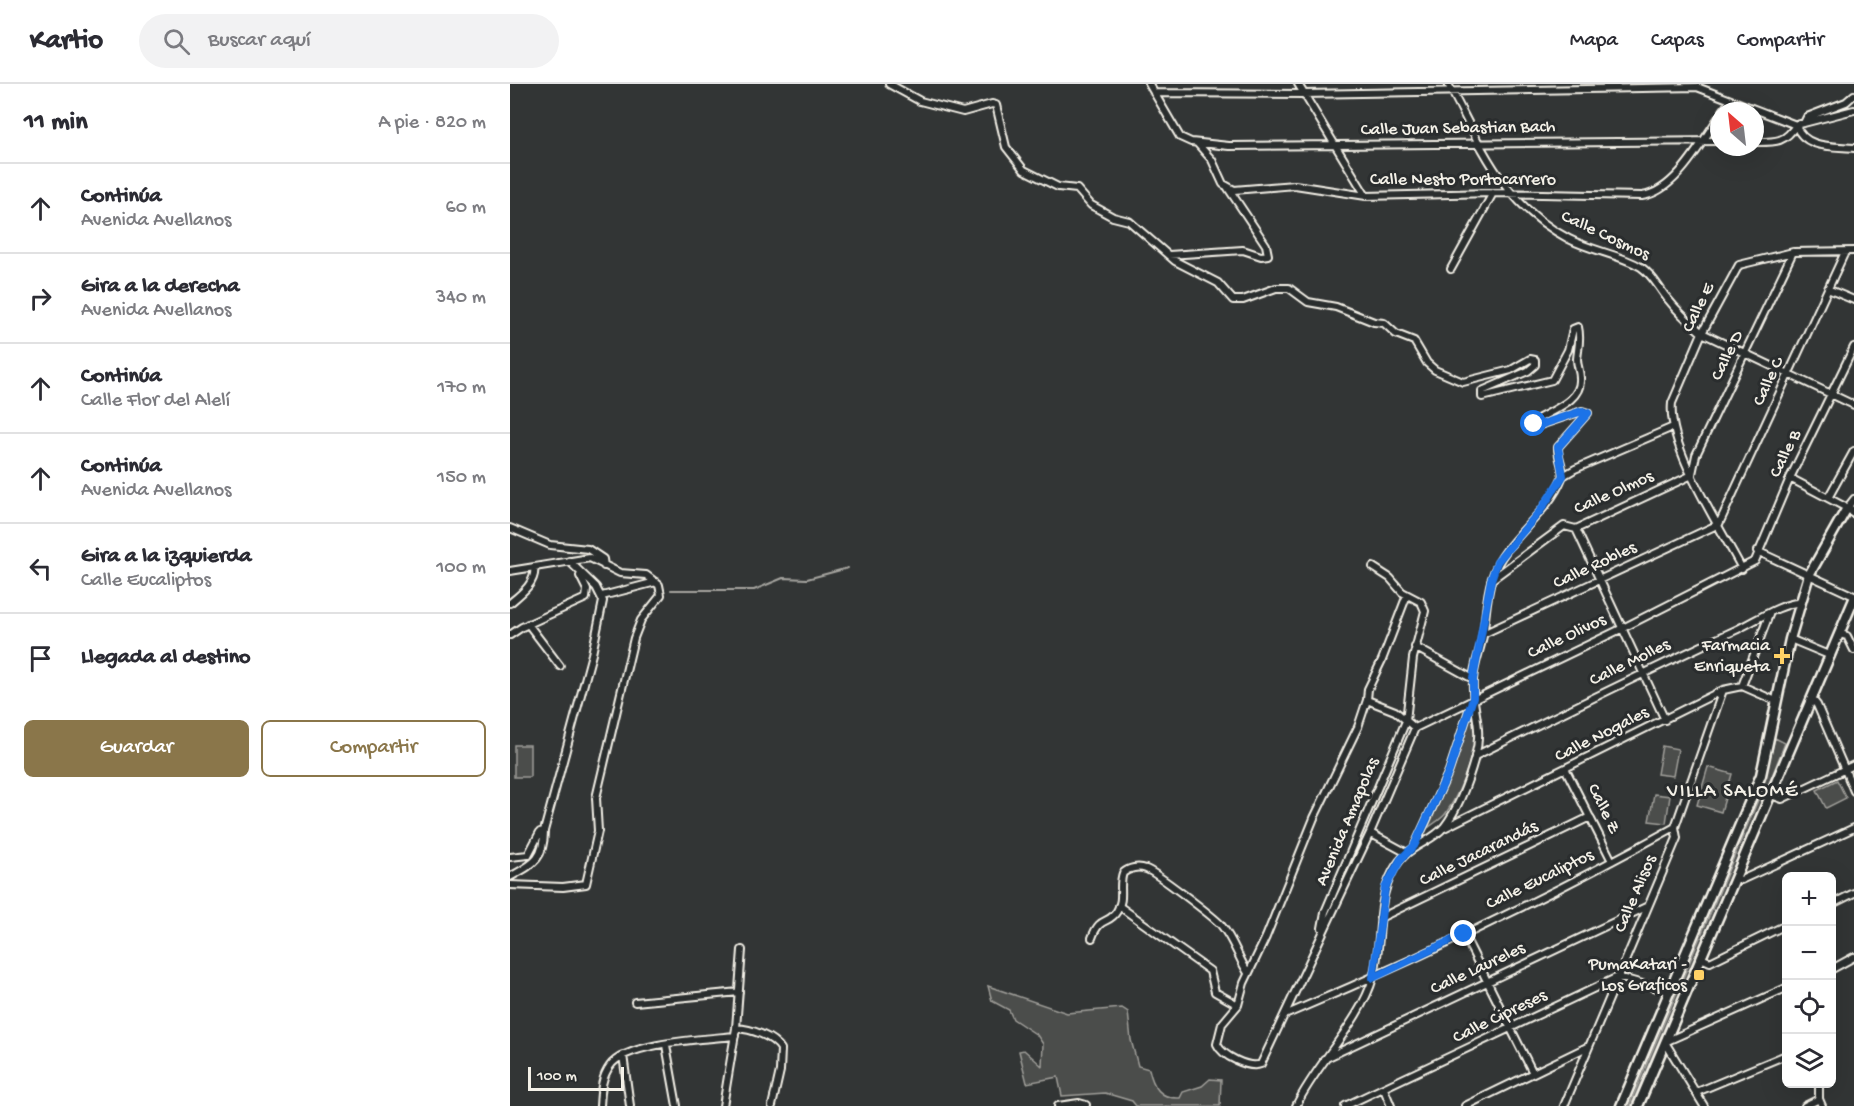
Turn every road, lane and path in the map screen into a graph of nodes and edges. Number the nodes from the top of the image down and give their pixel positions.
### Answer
1 (889, 84) edge
2 (1149, 84) edge
3 (1298, 84) edge
4 (1448, 84) edge
5 (1452, 92) junction
6 (1154, 93) junction
7 (1304, 94) junction
8 (1854, 95) edge
9 (1731, 100) joint
10 (1854, 110) edge
11 (1804, 123) junction
12 (1796, 125) junction
13 (1710, 130) edge
14 (1702, 141) junction
15 (1710, 141) edge
16 (1197, 142) junction
17 (1764, 142) edge
18 (1478, 144) junction
19 (1336, 146) junction
20 (1854, 148) edge
21 (1228, 188) junction
22 (1493, 193) junction
23 (1510, 193) junction
24 (1366, 196) junction
25 (1854, 251) edge
26 (1793, 252) junction
27 (1845, 252) junction
28 (1169, 255) junction
29 (1451, 269) dead end
30 (1830, 290) junction
31 (1854, 300) edge
32 (1702, 333) junction
33 (1854, 347) edge
34 (1746, 354) junction
35 (1789, 374) junction
36 (1832, 394) junction
37 (1854, 405) edge
38 (1673, 427) junction
39 (1854, 451) edge
40 (1692, 475) junction
41 (1563, 476) junction
42 (1790, 478) junction
43 (1828, 498) junction
44 (1854, 499) edge
45 (1851, 510) edge
46 (1719, 524) junction
47 (510, 528) edge
48 (1576, 529) junction
49 (1757, 551) junction
50 (569, 561) junction
51 (604, 566) junction
52 (534, 567) junction
53 (1373, 567) dead end
54 (1742, 569) junction
55 (510, 571) edge
56 (580, 572) junction
57 (1809, 575) junction
58 (1491, 580) junction
59 (1601, 580) junction
60 (656, 582) junction
61 (1407, 595) junction
62 (602, 596) junction
63 (1854, 597) edge
64 (510, 603) edge
65 (1800, 603) junction
66 (1769, 615) junction
67 (528, 624) junction
68 (1623, 628) junction
69 (1483, 634) junction
70 (1840, 634) junction
71 (510, 635) edge
72 (1790, 639) junction
73 (1415, 647) junction
74 (1854, 650) edge
75 (1831, 656) junction
76 (560, 666) dead end
77 (1644, 672) junction
78 (1473, 679) junction
79 (1742, 686) junction
80 (1723, 690) junction
81 (1473, 698) junction
82 (1812, 699) junction
83 (1367, 700) junction
84 (1776, 701) junction
85 (1665, 720) junction
86 (1406, 722) junction
87 (1415, 728) junction
88 (1475, 756) junction
89 (1854, 765) edge
90 (1566, 770) junction
91 (1845, 770) junction
92 (1854, 791) edge
93 (1771, 795) junction
94 (1590, 817) junction
95 (1675, 827) junction
96 (1443, 828) junction
97 (1854, 828) edge
98 (544, 831) junction
99 (1370, 833) junction
100 (1414, 846) junction
101 (1407, 853) junction
102 (510, 857) edge
103 (1612, 861) junction
104 (510, 877) edge
105 (1735, 878) junction
106 (510, 885) edge
107 (1854, 893) edge
108 (1836, 902) edge
109 (1119, 906) junction
110 (1646, 906) junction
111 (1380, 918) junction
112 (1782, 928) edge
113 (1320, 934) junction
114 (1464, 934) junction
115 (1092, 938) dead end
116 (742, 950) dead end
117 (1854, 957) edge
118 (1701, 958) junction
119 (1836, 967) edge
120 (1248, 973) junction
121 (1618, 977) junction
122 (1373, 978) junction
123 (1487, 981) junction
124 (1782, 990) edge
125 (739, 992) junction
126 (1671, 992) junction
127 (635, 1002) dead end
128 (1238, 1005) junction
129 (1285, 1015) junction
130 (736, 1028) junction
131 (1511, 1029) junction
132 (735, 1036) junction
133 (1665, 1042) junction
134 (666, 1045) junction
135 (1587, 1047) junction
136 (623, 1055) junction
137 (1782, 1057) edge
138 (1324, 1059) junction
139 (1533, 1073) junction
140 (1819, 1088) edge
141 (1384, 1089) junction
142 (1697, 1092) junction
143 (1820, 1103) edge
144 (1702, 1105) edge
145 (600, 1106) edge
146 (630, 1106) edge
147 (677, 1106) edge
148 (723, 1106) edge
149 (772, 1106) edge
150 (1058, 1106) edge
151 (1087, 1106) edge
152 (1296, 1106) edge
153 (1345, 1106) edge
154 (1391, 1106) edge
155 (1465, 1106) edge
156 (1564, 1106) edge
157 (1622, 1106) edge
158 (1638, 1106) edge
159 (1805, 1106) edge

1 - 28 street
2 - 6 street
3 - 7 street
4 - 5 street, Calle Cosmos
5 - 7 street
5 - 9 street
5 - 18 street, Calle Cosmos
6 - 7 street
6 - 16 street
7 - 19 street
8 - 11 street
9 - 12 street
10 - 11 street
11 - 12 street
12 - 17 street
12 - 20 street
13 - 14 street, Calle Nesto Portocarrero
14 - 15 street, Calle Juan Sebastian Bach
14 - 18 street, Calle Juan Sebastian Bach
14 - 23 street, Calle Nesto Portocarrero
16 - 19 street, Calle Juan Sebastian Bach
16 - 21 street
18 - 19 street, Calle Juan Sebastian Bach
18 - 23 street, Calle Cosmos
19 - 24 street
21 - 24 street, Calle Nesto Portocarrero
21 - 28 street
22 - 23 street, Calle Nesto Portocarrero
22 - 24 street, Calle Nesto Portocarrero
22 - 29 street
23 - 32 street, Calle Cosmos
25 - 27 street, Calle E
26 - 27 street, Calle E
26 - 32 street, Calle E
26 - 34 street, Calle D
27 - 30 street, Calle C
28 - 41 street
30 - 31 street
30 - 35 street, Calle C
32 - 34 street, Calle Cosmos
32 - 38 street, Calle E
33 - 36 street, Calle B
34 - 35 street, Calle Cosmos
34 - 40 street, Calle D
35 - 36 street, Calle Cosmos
35 - 46 street, Calle C
36 - 37 street, Calle Cosmos
36 - 42 street, Calle B
38 - 40 street, Calle E
38 - 41 street
39 - 43 street
40 - 46 street, Calle E
40 - 48 street, Calle Olmos
41 - 58 street
42 - 43 street
42 - 49 street, Calle B
43 - 45 street
44 - 45 street
45 - 57 main road
46 - 54 street, Calle E
46 - 59 street, Calle Robles
47 - 51 street
48 - 58 street, Calle Olmos
48 - 59 street
49 - 54 street, Calle B
49 - 57 street
50 - 51 street
50 - 52 street
50 - 56 street
51 - 60 street
52 - 55 street
52 - 64 street
53 - 61 street
54 - 68 street, Calle Olivos
56 - 62 street
56 - 67 street
57 - 63 street
57 - 65 main road
58 - 69 street
59 - 68 street
59 - 69 street, Calle Robles
60 - 62 street
60 - 106 street
61 - 73 street, Avenida Amapolas
61 - 83 street
62 - 98 street
63 - 70 main road
65 - 66 street, Calle Molles
65 - 72 main road
66 - 77 street, Calle Molles
66 - 79 street
67 - 71 street
67 - 76 street
68 - 77 street
68 - 81 street, Calle Olivos
69 - 78 street
70 - 74 street
70 - 75 main road
72 - 75 street
72 - 84 main road
73 - 78 street
73 - 86 street, Avenida Amapolas
75 - 82 main road
77 - 85 street
77 - 88 street, Calle Molles
78 - 81 street
79 - 80 street, Calle Nogales
79 - 84 street
80 - 85 street, Calle Nogales
80 - 95 street, Calle Alisos
81 - 87 street, Calle Olivos
81 - 88 street
81 - 100 street
82 - 91 street
82 - 93 main road
83 - 86 street
83 - 120 street
84 - 126 main road
85 - 90 street, Calle Nogales
86 - 87 street
86 - 113 street, Avenida Amapolas
87 - 99 street, Avenida Amapolas
88 - 96 street
89 - 91 street
90 - 94 street, Calle Z
90 - 96 street, Calle Nogales
91 - 92 street
91 - 93 street
93 - 105 main road
94 - 103 street, Calle Z
94 - 111 street, Calle Jacarandás
95 - 103 street, Calle Eucaliptos
95 - 110 street, Calle Alisos
96 - 100 street, Calle Nogales
97 - 105 street
98 - 102 street
98 - 104 street
99 - 101 street
99 - 113 street, Avenida Amapolas
100 - 101 street
101 - 111 street
103 - 114 street, Calle Eucaliptos
105 - 118 main road
107 - 108 street
109 - 115 street
109 - 120 street
109 - 128 street
110 - 121 street, Calle Alisos
110 - 123 street, Calle Laureles
111 - 122 street
112 - 118 street
113 - 129 street, Avenida Amapolas
114 - 122 street, Calle Eucaliptos
114 - 123 street
116 - 125 street
117 - 119 street
118 - 133 main road
120 - 128 street
121 - 126 street
121 - 131 street, Calle Cipreses
121 - 135 street, Calle Alisos
122 - 129 street, Calle Eucaliptos
122 - 138 street
123 - 131 street
123 - 138 street, Calle Laureles
124 - 133 street
125 - 127 street
125 - 130 street
126 - 157 main road
128 - 129 street, Avenida Amapolas
130 - 132 street
130 - 149 street
131 - 139 street
131 - 141 street, Calle Cipreses
132 - 134 street
132 - 148 street
133 - 142 street
133 - 158 main road
134 - 136 street
134 - 147 street
135 - 139 street
135 - 156 street, Calle Alisos
136 - 145 street
136 - 146 street
137 - 142 street
138 - 152 street
139 - 155 street
140 - 143 street
141 - 153 street, Calle Cipreses
141 - 154 street
142 - 144 street
143 - 159 street
150 - 151 street

